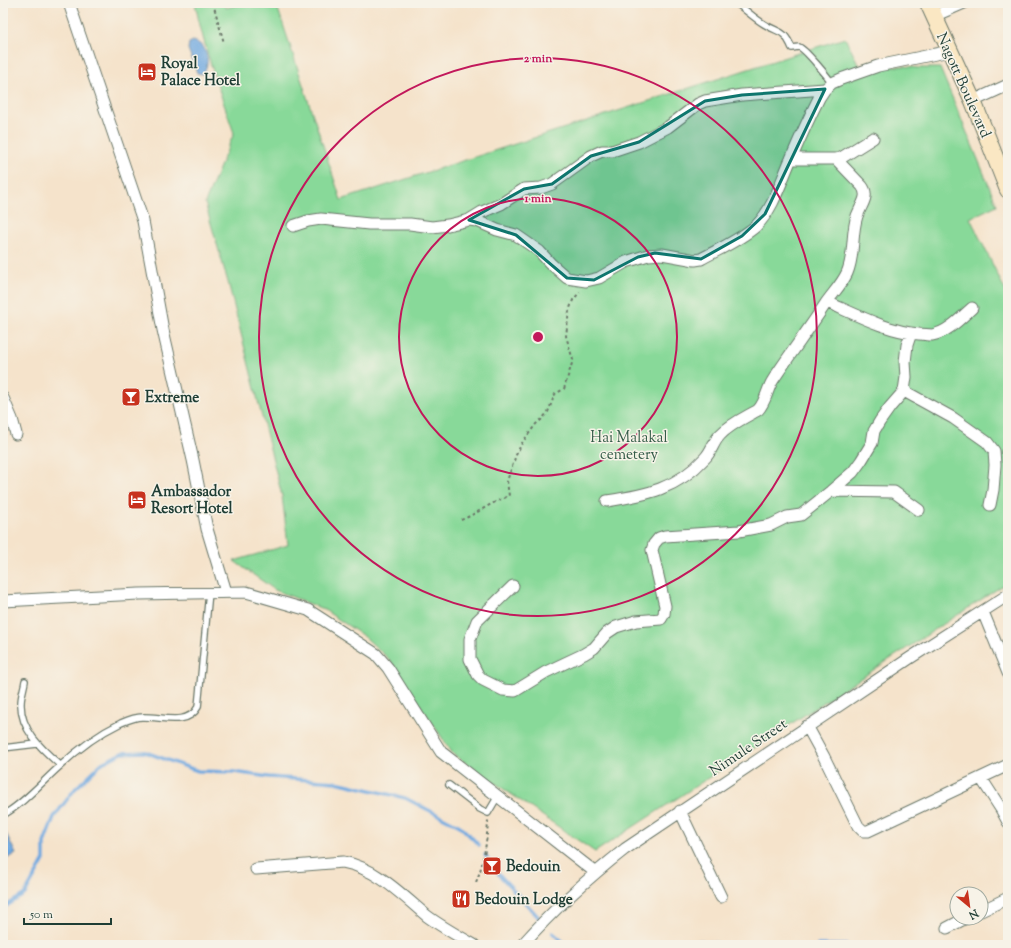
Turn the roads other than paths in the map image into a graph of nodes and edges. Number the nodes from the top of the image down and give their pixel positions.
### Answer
1 (69, 3) edge
2 (736, 3) edge
3 (964, 3) edge
4 (931, 10) edge
5 (950, 51) junction
6 (1008, 85) edge
7 (829, 86) junction
8 (972, 101) junction
9 (874, 138) dead end
10 (790, 159) junction
11 (836, 159) junction
12 (1007, 187) edge
13 (469, 220) junction
14 (293, 226) dead end
15 (827, 302) junction
16 (972, 308) dead end
17 (911, 333) junction
18 (904, 391) junction
19 (3, 398) edge
20 (16, 434) dead end
21 (831, 491) junction
22 (607, 501) dead end
23 (990, 506) dead end
24 (919, 510) dead end
25 (513, 586) dead end
26 (209, 592) junction
27 (226, 592) junction
28 (1008, 595) edge
29 (3, 601) edge
30 (983, 612) junction
31 (1008, 673) edge
32 (25, 681) dead end
33 (806, 726) junction
34 (37, 744) junction
35 (3, 748) edge
36 (60, 765) junction
37 (1008, 765) edge
38 (981, 778) junction
39 (449, 784) dead end
40 (498, 796) junction
41 (680, 811) junction
42 (3, 814) edge
43 (1008, 822) edge
44 (256, 869) dead end
45 (594, 872) junction
46 (721, 897) dead end
47 (1008, 898) edge
48 (989, 907) edge
49 (951, 926) edge
50 (947, 928) dead end
51 (474, 945) edge
52 (522, 945) edge

1 - 27 street
2 - 7 lane
3 - 4 street
4 - 5 street, Nagott Boulevard
5 - 7 street
5 - 8 street, Nagott Boulevard
6 - 8 street
7 - 10 street
7 - 13 street
8 - 12 street, Nagott Boulevard
9 - 11 street
10 - 11 street
10 - 13 street
11 - 15 street
13 - 14 street
15 - 17 street
15 - 22 street
16 - 17 street
17 - 18 street
18 - 21 street
18 - 23 street
19 - 20 street
21 - 24 street
21 - 25 street
26 - 27 street
26 - 29 street
26 - 36 lane
27 - 40 street
28 - 30 street, Nimule Street
30 - 31 street
30 - 33 street, Nimule Street
32 - 34 lane
33 - 38 street
33 - 41 street, Nimule Street
34 - 35 lane
34 - 36 lane
36 - 42 lane
37 - 38 street
38 - 43 street
39 - 40 lane
40 - 45 street
41 - 45 street, Nimule Street
41 - 46 street
44 - 51 street
45 - 52 street, Nimule Street
47 - 48 street
49 - 50 street

